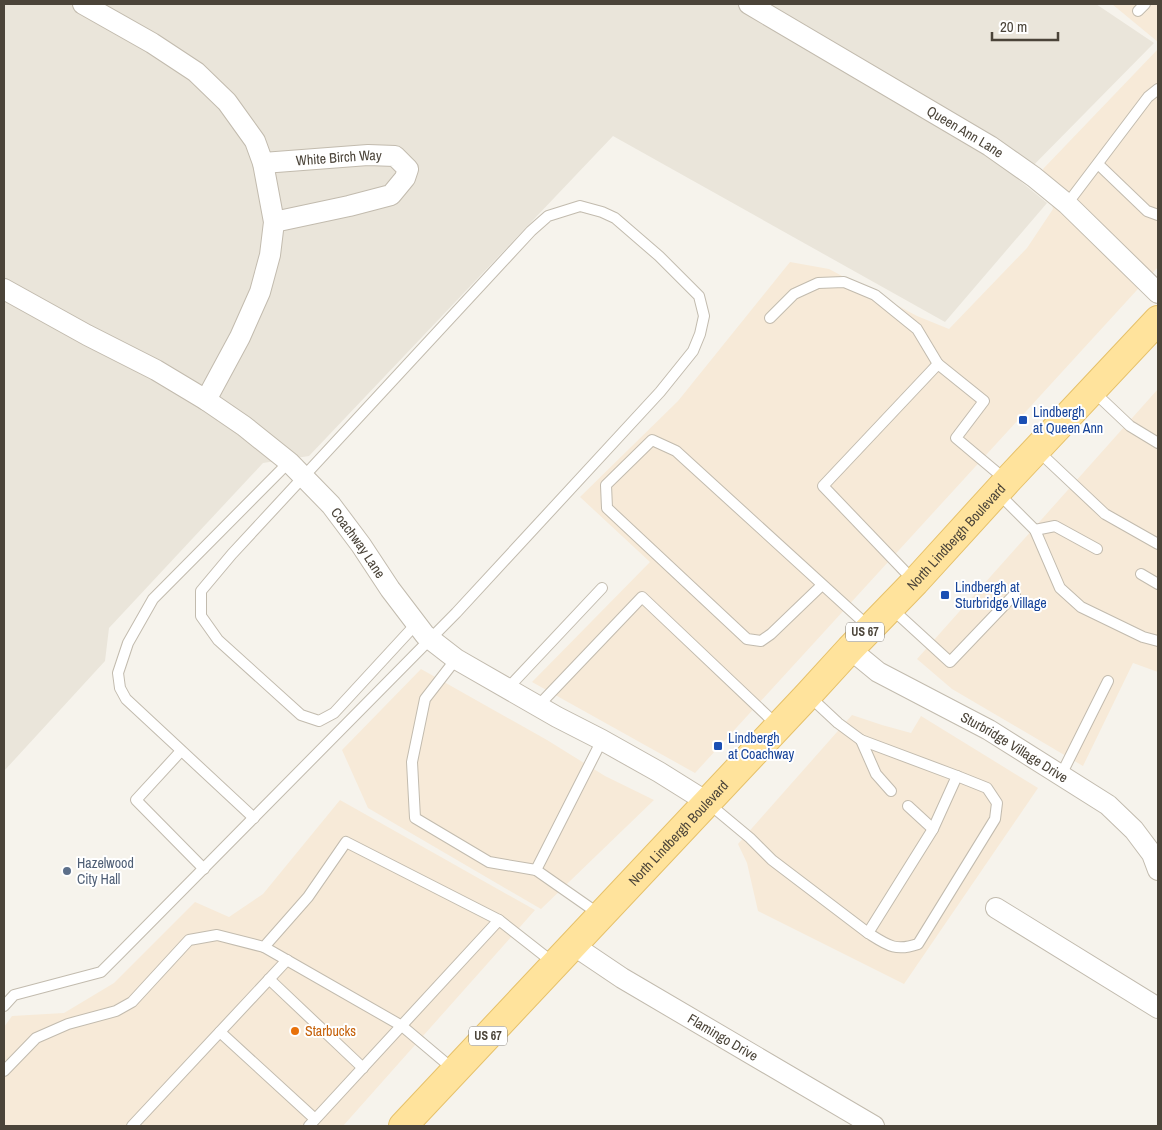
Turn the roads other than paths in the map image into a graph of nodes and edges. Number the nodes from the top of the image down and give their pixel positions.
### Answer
1 (83, 4) edge
2 (748, 4) edge
3 (1158, 89) edge
4 (263, 163) junction
5 (1098, 164) junction
6 (1067, 204) junction
7 (1158, 215) edge
8 (274, 222) junction
9 (4, 289) edge
10 (1158, 293) edge
11 (770, 318) dead end
12 (1158, 320) edge
13 (938, 364) junction
14 (1092, 390) junction
15 (206, 400) junction
16 (1158, 443) edge
17 (1036, 450) junction
18 (288, 462) junction
19 (304, 476) junction
20 (1002, 487) junction
21 (1036, 530) junction
22 (1158, 544) edge
23 (1098, 549) dead end
24 (1142, 574) dead end
25 (915, 582) junction
26 (1158, 584) edge
27 (822, 585) junction
28 (602, 588) dead end
29 (1015, 594) dead end
30 (890, 607) junction
31 (416, 624) junction
32 (870, 627) junction
33 (430, 639) junction
34 (1158, 642) edge
35 (850, 649) junction
36 (456, 659) junction
37 (1108, 681) dead end
38 (507, 689) junction
39 (808, 695) junction
40 (538, 706) junction
41 (779, 726) junction
42 (602, 740) junction
43 (861, 740) junction
44 (181, 751) junction
45 (1061, 775) junction
46 (957, 776) junction
47 (891, 791) dead end
48 (707, 802) junction
49 (908, 806) dead end
50 (254, 818) junction
51 (933, 828) junction
52 (204, 869) junction
53 (536, 870) junction
54 (1158, 870) edge
55 (996, 908) dead end
56 (601, 916) junction
57 (499, 920) junction
58 (868, 933) junction
59 (264, 947) junction
60 (564, 955) junction
61 (287, 960) junction
62 (269, 979) junction
63 (9, 995) edge
64 (1157, 1003) edge
65 (4, 1006) edge
66 (402, 1026) junction
67 (220, 1032) junction
68 (363, 1068) junction
69 (4, 1071) edge
70 (455, 1071) junction
71 (312, 1123) edge
72 (132, 1126) edge
73 (403, 1126) edge
74 (874, 1126) edge

1 - 4 street
2 - 6 street, Queen Ann Lane
3 - 5 lane
4 - 8 street
4 - 8 street, White Birch Way
5 - 6 lane
5 - 7 lane
6 - 10 street, Queen Ann Lane
8 - 15 street
9 - 15 street, Coachway Lane
11 - 13 lane
12 - 14 main road, North Lindbergh Boulevard / US 67
13 - 20 lane
13 - 25 lane
14 - 16 lane
14 - 17 main road, North Lindbergh Boulevard / US 67
15 - 18 street, Coachway Lane
17 - 20 main road, North Lindbergh Boulevard / US 67
17 - 22 lane
18 - 19 street, Coachway Lane
18 - 44 lane
19 - 31 street, Coachway Lane
19 - 31 lane
19 - 33 lane
20 - 21 lane
20 - 25 main road, North Lindbergh Boulevard / US 67
21 - 23 lane
21 - 34 lane
24 - 26 lane
25 - 30 main road, North Lindbergh Boulevard / US 67
27 - 27 lane
27 - 32 lane
28 - 38 lane
29 - 30 lane
30 - 32 main road, North Lindbergh Boulevard / US 67
31 - 33 street, Coachway Lane
32 - 35 main road, North Lindbergh Boulevard / US 67
33 - 36 street, Coachway Lane
33 - 50 lane
35 - 39 main road, North Lindbergh Boulevard / US 67
35 - 45 street, Sturbridge Village Drive
36 - 38 street, Coachway Lane
36 - 53 lane
37 - 45 lane
38 - 40 street, Coachway Lane
39 - 41 main road, North Lindbergh Boulevard / US 67
39 - 43 lane
40 - 41 lane
40 - 42 street, Coachway Lane
41 - 48 main road, North Lindbergh Boulevard / US 67
42 - 48 street, Coachway Lane
42 - 53 lane
43 - 46 lane
43 - 47 lane
44 - 50 lane
44 - 52 lane
45 - 54 street, Sturbridge Village Drive
46 - 51 lane
46 - 58 lane
48 - 56 main road, North Lindbergh Boulevard / US 67
48 - 58 lane
49 - 51 lane
50 - 52 lane
51 - 58 lane
52 - 63 lane
53 - 56 lane
55 - 64 street
56 - 60 main road, North Lindbergh Boulevard / US 67
57 - 59 lane
57 - 60 lane
57 - 66 lane
59 - 61 lane
59 - 69 lane
60 - 70 main road, North Lindbergh Boulevard / US 67
60 - 74 street, Flamingo Drive
61 - 62 lane
61 - 66 lane
62 - 67 lane
62 - 68 lane
63 - 65 lane
66 - 68 lane
66 - 70 lane
67 - 71 lane
67 - 72 lane
68 - 71 lane
70 - 73 main road, North Lindbergh Boulevard / US 67

